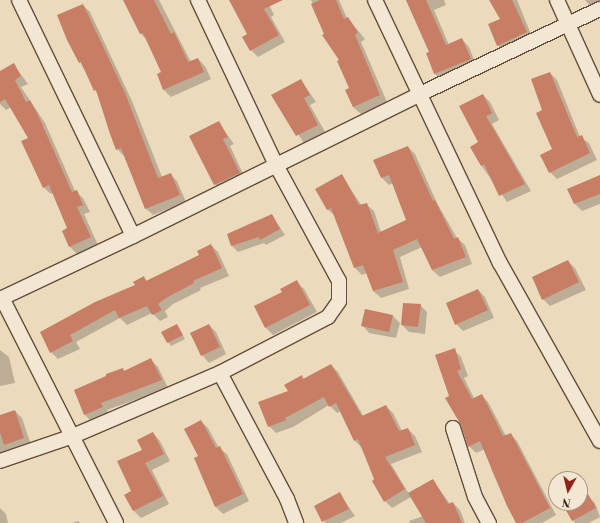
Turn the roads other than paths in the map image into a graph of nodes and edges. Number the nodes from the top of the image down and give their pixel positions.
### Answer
1 (19, 0) edge
2 (198, 0) edge
3 (375, 0) edge
4 (557, 0) edge
5 (600, 9) edge
6 (569, 24) junction
7 (420, 94) junction
8 (600, 95) edge
9 (276, 165) junction
10 (133, 236) junction
11 (1, 298) edge
12 (220, 373) junction
13 (453, 428) dead end
14 (73, 436) junction
15 (600, 441) edge
16 (0, 461) edge
17 (116, 523) edge
18 (296, 523) edge
19 (489, 523) edge

1 - 10 street
2 - 9 street
3 - 7 street
4 - 6 street
5 - 6 street
6 - 7 street
6 - 8 street
7 - 9 street
7 - 15 street
9 - 10 street
9 - 12 street
10 - 11 street
11 - 14 street
12 - 14 street
12 - 18 street
13 - 19 street
14 - 16 street
14 - 17 street

